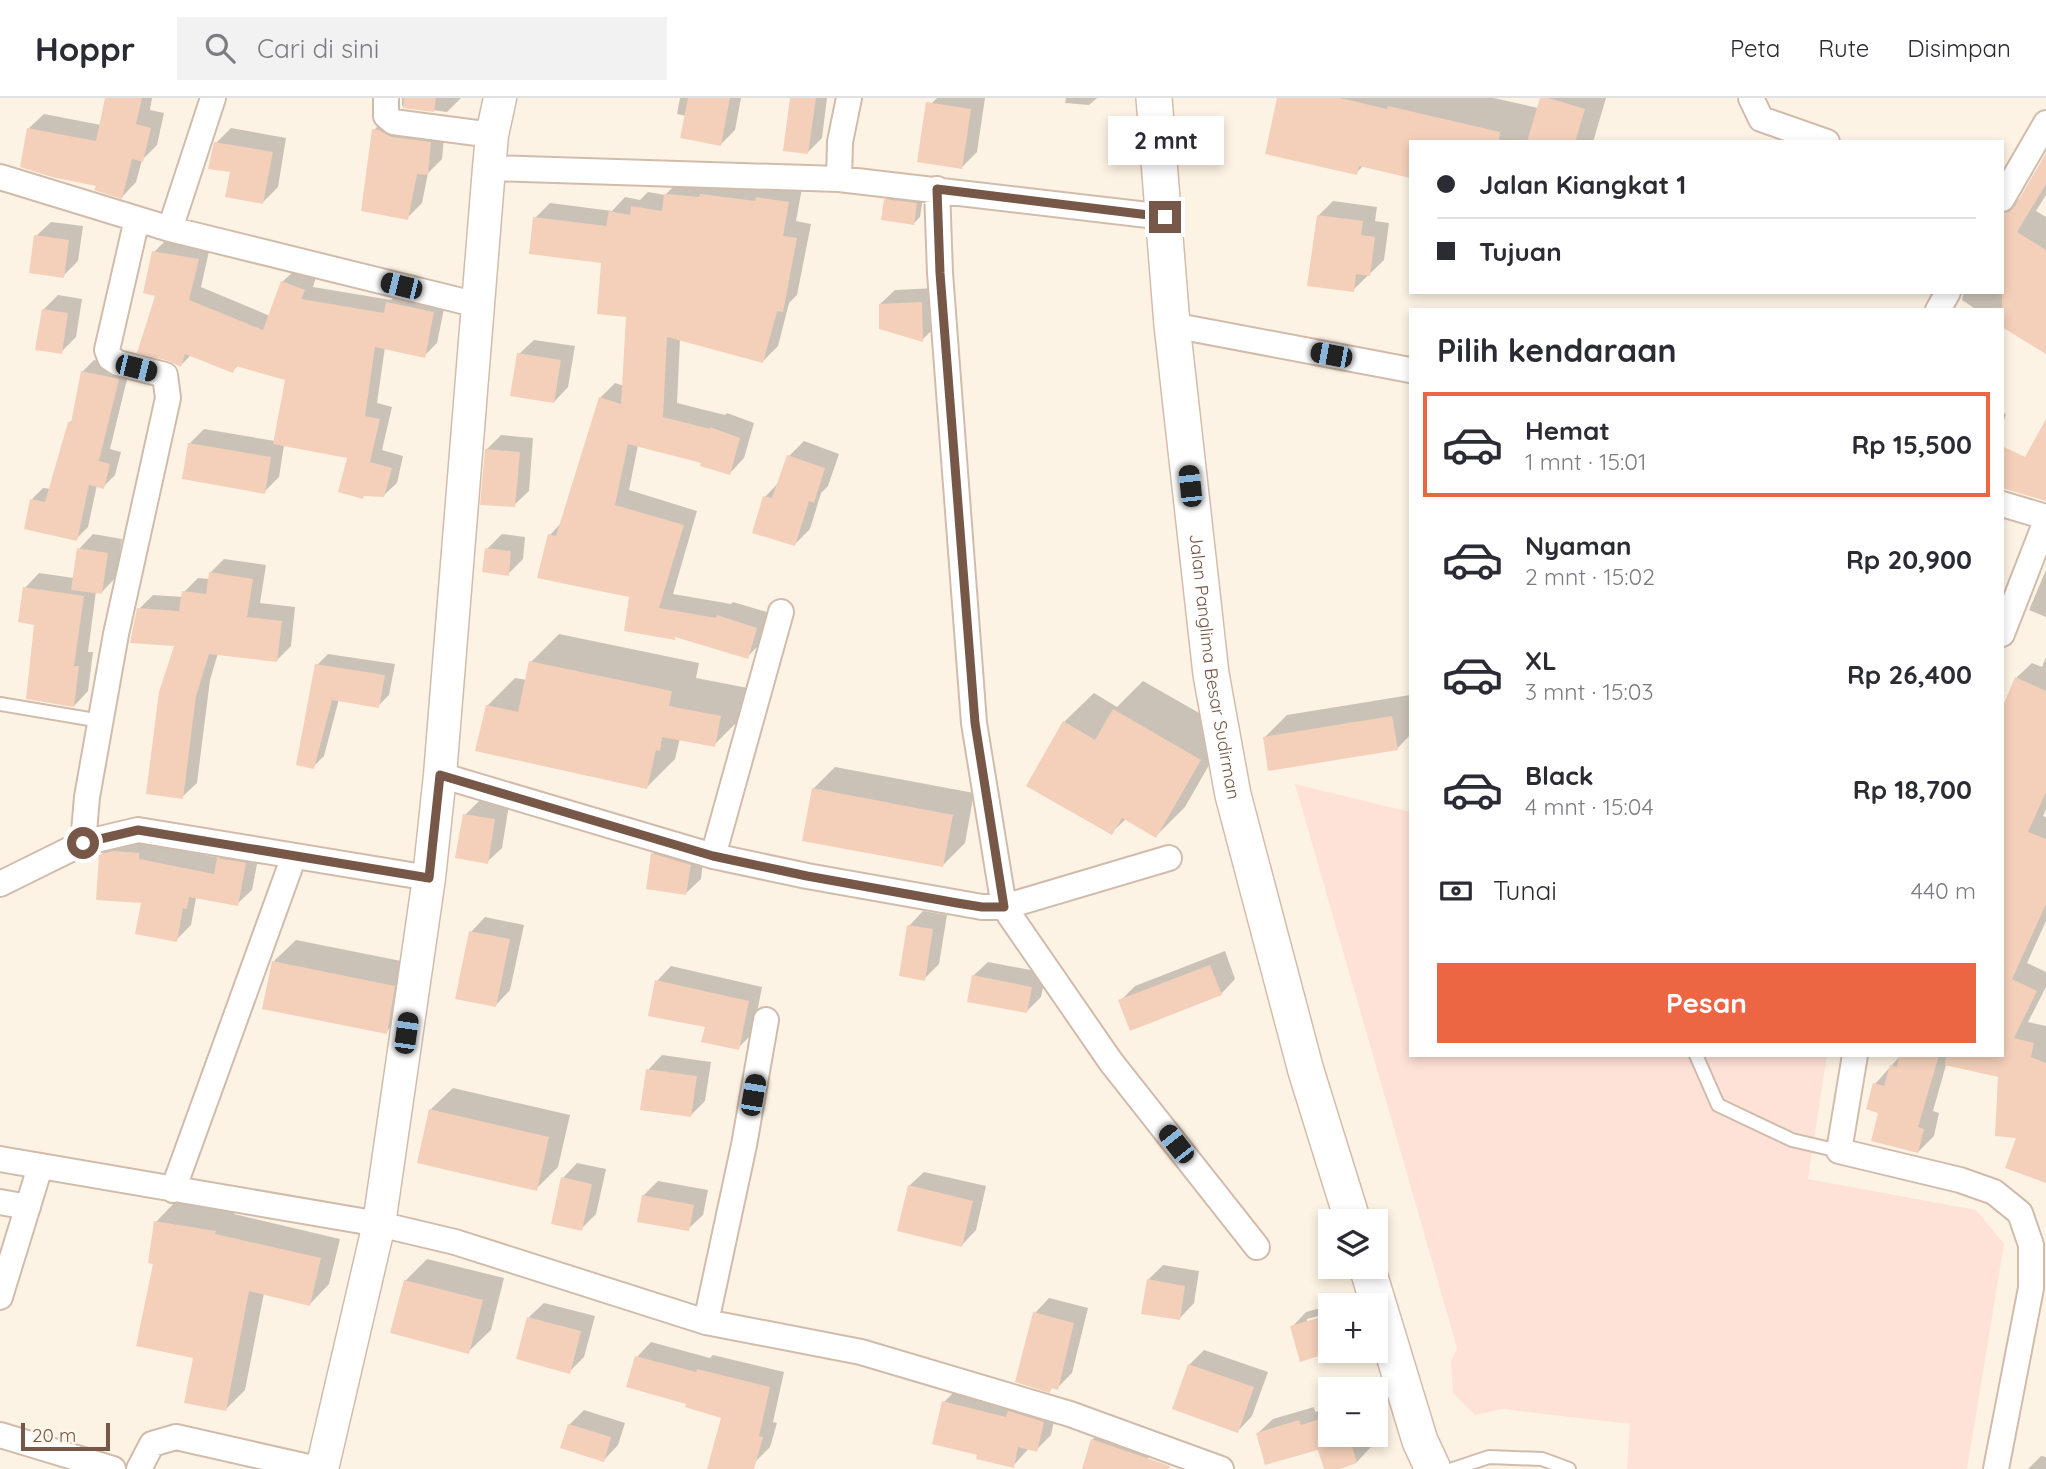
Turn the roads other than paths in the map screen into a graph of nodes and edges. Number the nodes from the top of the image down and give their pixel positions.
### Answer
1 (213, 98) edge
2 (386, 98) edge
3 (500, 98) edge
4 (849, 98) edge
5 (1154, 98) edge
6 (1751, 98) edge
7 (2046, 123) edge
8 (492, 135) junction
9 (1820, 140) edge
10 (489, 168) junction
11 (0, 177) edge
12 (839, 178) junction
13 (937, 189) junction
14 (2004, 196) edge
15 (1165, 217) junction
16 (136, 219) junction
17 (170, 229) junction
18 (478, 305) junction
19 (1172, 325) junction
20 (1409, 370) edge
21 (2004, 505) edge
22 (2046, 519) edge
23 (781, 612) dead end
24 (2004, 630) edge
25 (0, 704) edge
26 (101, 721) junction
27 (440, 775) junction
28 (83, 843) junction
29 (294, 856) junction
30 (713, 856) junction
31 (1169, 858) dead end
32 (429, 878) junction
33 (0, 884) edge
34 (1004, 907) junction
35 (766, 1020) dead end
36 (1697, 1057) edge
37 (1855, 1057) edge
38 (1839, 1151) junction
39 (0, 1159) edge
40 (39, 1172) junction
41 (173, 1190) junction
42 (0, 1202) edge
43 (29, 1204) junction
44 (1349, 1209) edge
45 (379, 1224) junction
46 (1257, 1247) dead end
47 (1371, 1279) edge
48 (0, 1297) edge
49 (2037, 1306) edge
50 (706, 1322) junction
51 (0, 1435) edge
52 (113, 1469) edge
53 (139, 1469) edge
54 (320, 1469) edge
55 (1221, 1469) edge
56 (1433, 1469) edge
57 (1453, 1469) edge
58 (1569, 1469) edge
59 (1996, 1469) edge

1 - 17 street
2 - 8 street
3 - 8 street
4 - 12 street
5 - 15 main road, Jalan Panglima Besar Sudirman
6 - 9 street
7 - 14 street
8 - 10 street
10 - 12 street
10 - 18 street
11 - 16 street
12 - 13 street
13 - 15 street
13 - 34 street
15 - 19 main road, Jalan Panglima Besar Sudirman
16 - 17 street
16 - 26 street
17 - 18 street
18 - 27 street
19 - 20 street
19 - 44 main road, Jalan Panglima Besar Sudirman
21 - 22 street
22 - 24 street
23 - 30 street
25 - 26 lane
26 - 28 street
27 - 30 street
27 - 32 street
28 - 29 street
28 - 33 street
29 - 32 street
29 - 41 street
30 - 34 street
31 - 34 street
32 - 45 street
34 - 46 street
35 - 50 street
36 - 38 lane
37 - 38 street
38 - 49 street
39 - 40 street
40 - 41 street
40 - 43 street
41 - 45 street
42 - 43 street
43 - 48 street
45 - 50 street
45 - 54 street
47 - 56 main road
49 - 59 street
50 - 55 street
51 - 52 street
53 - 54 street
57 - 58 lane

